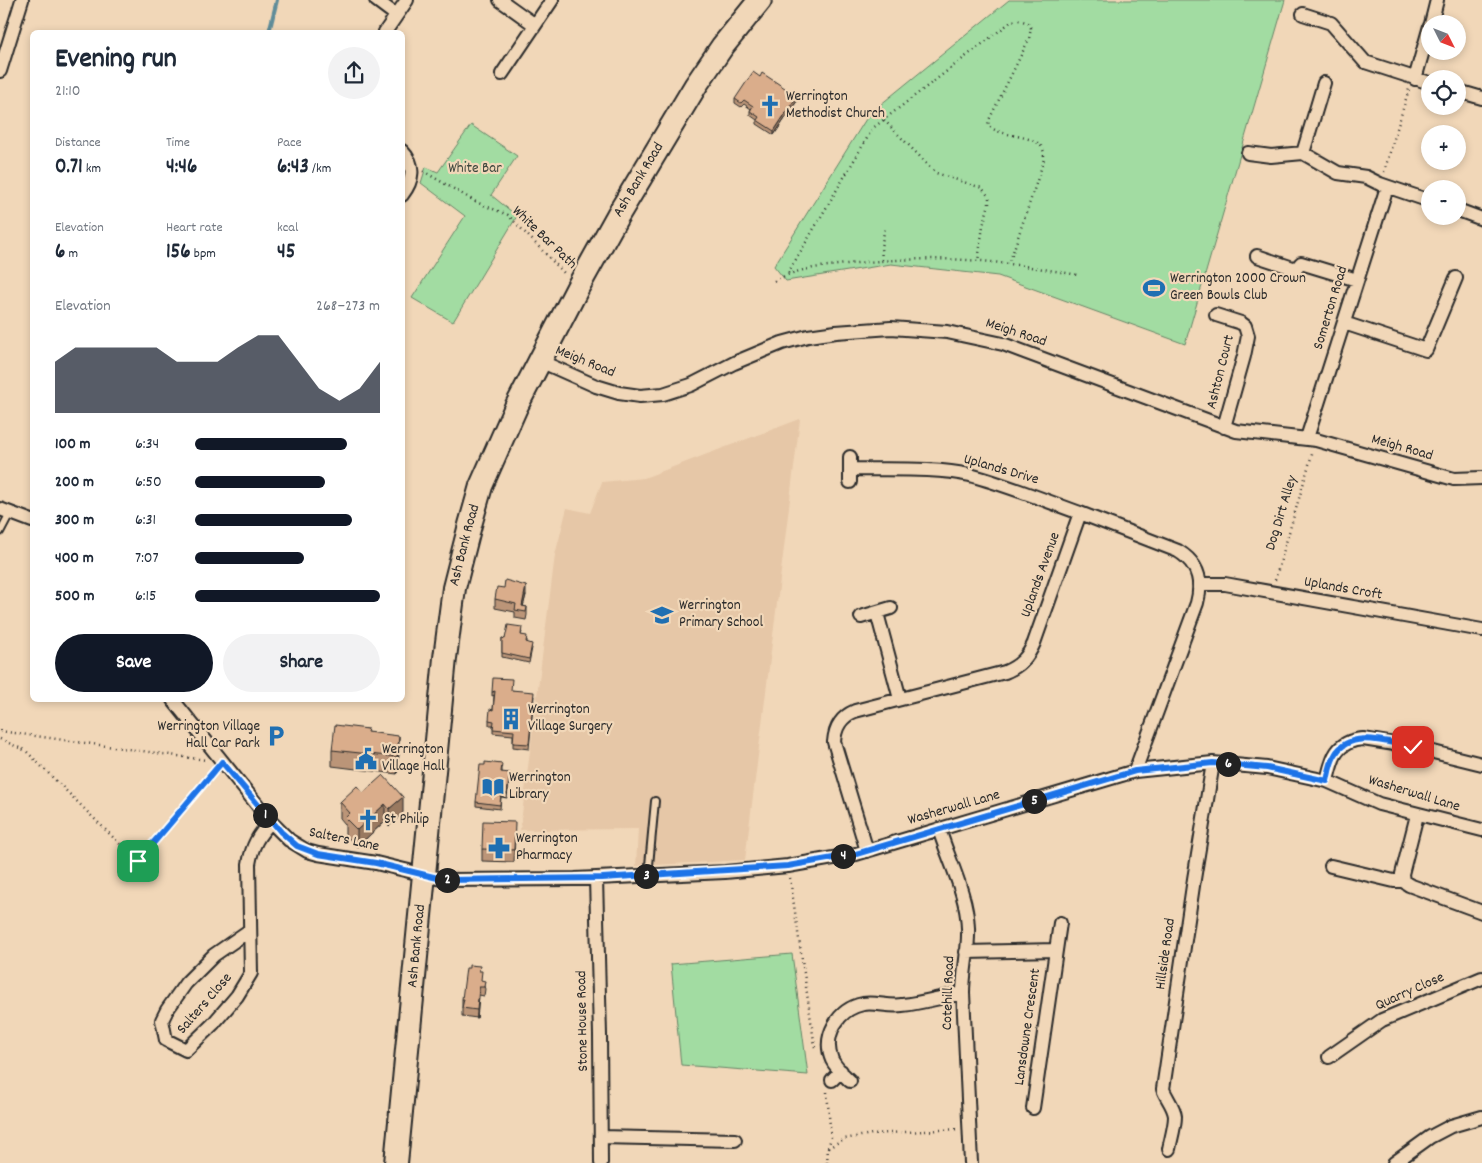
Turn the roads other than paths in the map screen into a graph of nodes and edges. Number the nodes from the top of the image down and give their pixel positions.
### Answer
1 (22, 0) edge
2 (376, 0) edge
3 (407, 0) edge
4 (500, 0) edge
5 (552, 0) edge
6 (760, 0) edge
7 (1437, 0) edge
8 (1303, 14) dead end
9 (396, 15) junction
10 (1433, 15) edge
11 (535, 25) junction
12 (386, 30) edge
13 (1421, 55) edge
14 (0, 71) edge
15 (502, 74) dead end
16 (1414, 78) junction
17 (1421, 80) edge
18 (1324, 83) dead end
19 (1466, 93) edge
20 (1482, 98) edge
21 (1248, 153) dead end
22 (1303, 153) junction
23 (405, 155) edge
24 (1384, 186) junction
25 (405, 190) edge
26 (1421, 198) edge
27 (1466, 213) edge
28 (1482, 219) edge
29 (1257, 256) dead end
30 (1456, 278) dead end
31 (1357, 280) junction
32 (1216, 315) dead end
33 (1344, 323) junction
34 (540, 361) junction
35 (1224, 427) junction
36 (1312, 439) junction
37 (850, 469) dead end
38 (1482, 478) edge
39 (5, 511) edge
40 (1080, 513) junction
41 (30, 520) edge
42 (0, 532) edge
43 (1199, 584) junction
44 (891, 608) dead end
45 (876, 613) junction
46 (861, 617) dead end
47 (1482, 630) edge
48 (900, 699) junction
49 (179, 702) edge
50 (1213, 763) junction
51 (1482, 764) edge
52 (1135, 771) junction
53 (1327, 781) junction
54 (655, 801) dead end
55 (1417, 815) junction
56 (271, 822) junction
57 (939, 829) junction
58 (1482, 830) edge
59 (867, 850) junction
60 (1331, 866) dead end
61 (425, 875) junction
62 (648, 876) junction
63 (596, 878) junction
64 (1403, 881) junction
65 (1482, 912) edge
66 (1060, 923) dead end
67 (250, 930) junction
68 (1056, 950) junction
69 (966, 952) junction
70 (1482, 978) edge
71 (962, 993) junction
72 (1328, 1057) dead end
73 (850, 1081) dead end
74 (1033, 1108) dead end
75 (1482, 1117) edge
76 (601, 1137) junction
77 (735, 1140) dead end
78 (1169, 1149) dead end
79 (396, 1163) edge
80 (601, 1163) edge
81 (971, 1163) edge
82 (1394, 1163) edge

1 - 14 street
2 - 9 street
3 - 9 street
4 - 11 street
5 - 11 street
6 - 34 highway, Ash Bank Road
7 - 10 street
8 - 16 street
9 - 12 street
11 - 15 street
13 - 16 street
16 - 17 street
18 - 22 street
19 - 20 street
21 - 22 street
22 - 24 street
23 - 25 street
24 - 26 street
24 - 31 street, Somerton Road
27 - 28 street
29 - 31 street
30 - 33 street
31 - 33 street, Somerton Road
32 - 35 street, Ashton Court
33 - 36 street, Somerton Road
34 - 35 street, Meigh Road
34 - 61 highway, Ash Bank Road
35 - 36 street, Meigh Road
36 - 38 street, Meigh Road
37 - 40 street, Uplands Drive
39 - 41 street
39 - 42 lane
40 - 43 street
40 - 48 street, Uplands Avenue
43 - 47 street, Uplands Croft
43 - 52 street
44 - 45 street
45 - 46 street
45 - 48 street
48 - 59 street, Uplands Avenue
49 - 56 street, Salters Lane
50 - 52 street, Washerwall Lane
50 - 53 street, Washerwall Lane
50 - 78 street, Hillside Road
51 - 53 street
52 - 57 street, Washerwall Lane
53 - 55 street, Washerwall Lane
54 - 62 lane
55 - 58 street, Washerwall Lane
55 - 64 street
56 - 61 street, Salters Lane
56 - 67 street, Salters Close
57 - 59 street, Washerwall Lane
57 - 69 street, Cotehill Road
59 - 62 street, Washerwall Lane
60 - 64 street
61 - 63 street, Washerwall Lane
61 - 79 highway, Ash Bank Road
62 - 63 street, Washerwall Lane
63 - 76 street, Stone House Road
64 - 65 street
66 - 68 street, Lansdowne Crescent
67 - 67 street, Salters Close
68 - 69 street, Lansdowne Crescent
68 - 74 street, Lansdowne Crescent
69 - 71 street, Cotehill Road
70 - 72 street, Quarry Close
71 - 73 street
71 - 81 street, Cotehill Road
75 - 82 street
76 - 77 street
76 - 80 street, Stone House Road

